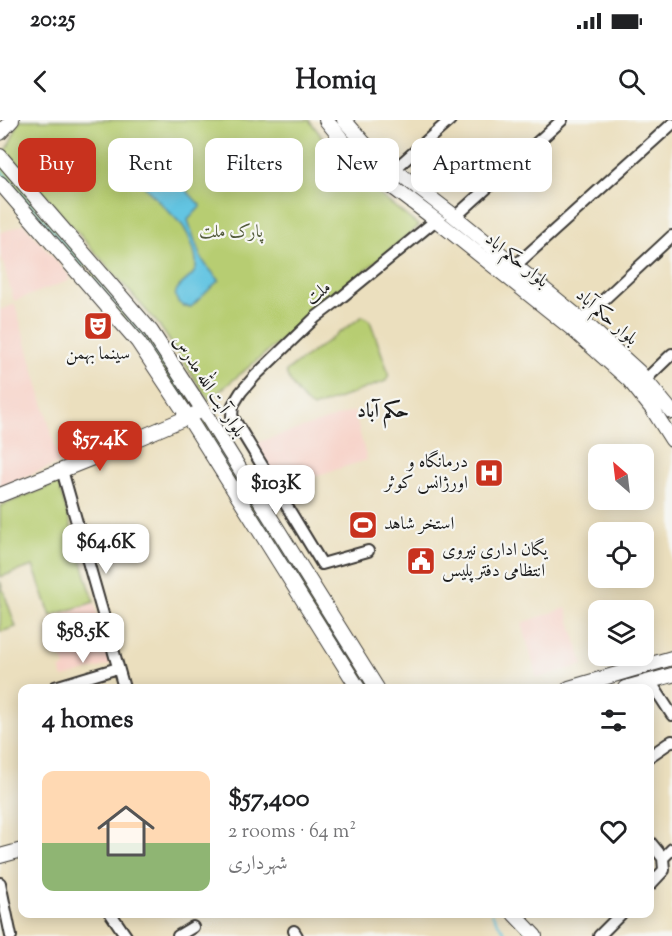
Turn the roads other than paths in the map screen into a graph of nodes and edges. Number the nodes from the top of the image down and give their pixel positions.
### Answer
1 (12, 120) edge
2 (326, 120) edge
3 (344, 120) edge
4 (450, 120) edge
5 (562, 120) edge
6 (672, 124) edge
7 (0, 133) edge
8 (360, 138) edge
9 (0, 156) edge
10 (399, 166) edge
11 (399, 173) edge
12 (0, 183) edge
13 (455, 216) junction
14 (436, 220) junction
15 (672, 236) edge
16 (515, 266) junction
17 (582, 320) junction
18 (672, 354) edge
19 (646, 379) junction
20 (203, 410) junction
21 (672, 412) edge
22 (188, 417) junction
23 (670, 432) edge
24 (62, 470) junction
25 (0, 495) edge
26 (368, 551) dead end
27 (672, 658) edge
28 (118, 668) junction
29 (672, 675) edge
30 (650, 681) junction
31 (65, 684) edge
32 (123, 684) edge
33 (355, 684) edge
34 (374, 684) edge
35 (583, 684) edge
36 (639, 684) edge
37 (652, 684) edge
38 (654, 687) edge
39 (672, 715) edge
40 (672, 741) edge
41 (654, 753) edge
42 (654, 847) edge
43 (672, 849) edge
44 (18, 851) edge
45 (0, 856) edge
46 (663, 858) junction
47 (654, 881) edge
48 (0, 883) edge
49 (114, 918) edge
50 (518, 918) edge
51 (617, 918) edge
52 (193, 927) dead end
53 (11, 936) edge
54 (126, 936) edge
55 (178, 936) edge
56 (535, 936) edge
57 (598, 936) edge

1 - 7 main road
2 - 14 main road, بلوار حکم اباد
3 - 8 main road, بلوار حکم آباد
4 - 10 street
5 - 13 street
6 - 16 street
9 - 20 main road, بلوار آیت الله مدرس
11 - 13 main road, بلوار حکم آباد
12 - 22 main road, بلوار آیت الله مدرس
13 - 16 main road, بلوار حکم آباد
14 - 23 main road, بلوار حکم اباد
14 - 26 street, ملت
15 - 17 street
16 - 17 main road, بلوار حکم آباد
17 - 19 main road, بلوار حکم آباد
18 - 19 street
19 - 21 main road, بلوار حکم آباد
20 - 22 main road
20 - 34 main road, بلوار آیت الله مدرس
22 - 24 main road
22 - 33 main road, بلوار آیت الله مدرس
24 - 25 main road
24 - 28 street
27 - 35 main road
28 - 31 street
28 - 32 street
29 - 30 main road
30 - 36 main road
30 - 37 street
38 - 39 street
40 - 41 street
42 - 46 street
43 - 46 street
44 - 45 main road
46 - 47 street
48 - 53 street
49 - 54 street
50 - 56 main road
51 - 57 street
52 - 55 street

